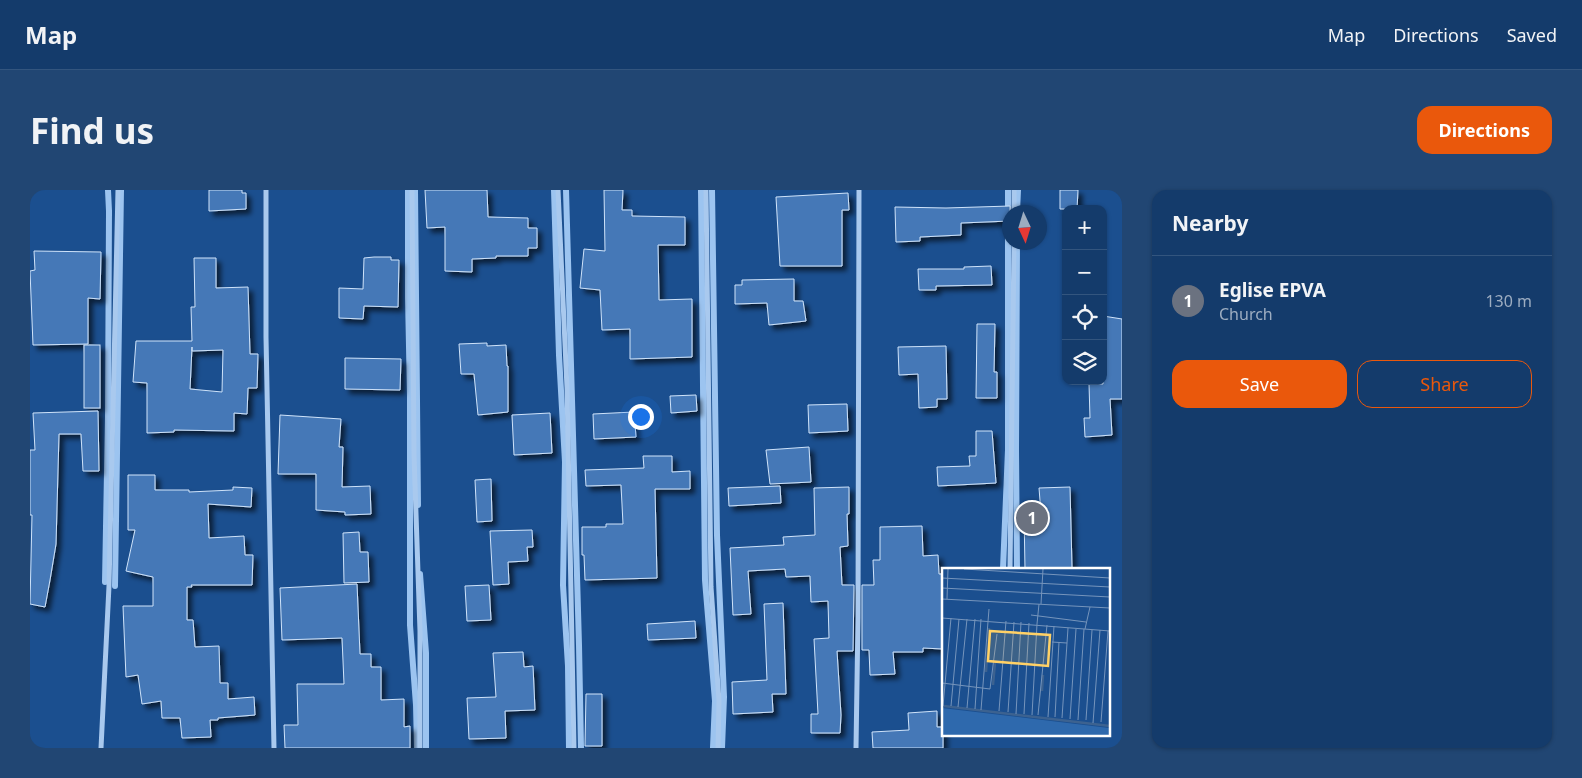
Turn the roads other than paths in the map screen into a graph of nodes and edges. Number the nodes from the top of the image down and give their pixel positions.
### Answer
1 (118, 190) edge
2 (266, 190) edge
3 (412, 190) edge
4 (558, 190) edge
5 (706, 190) edge
6 (859, 190) edge
7 (1014, 190) edge
8 (1014, 205) edge
9 (1014, 250) edge
10 (1010, 568) edge
11 (101, 748) edge
12 (274, 748) edge
13 (420, 748) edge
14 (574, 748) edge
15 (718, 748) edge
16 (856, 748) edge

1 - 11 street
2 - 12 street
3 - 13 street
4 - 14 street
5 - 15 street
6 - 16 street
7 - 8 street
9 - 10 street

